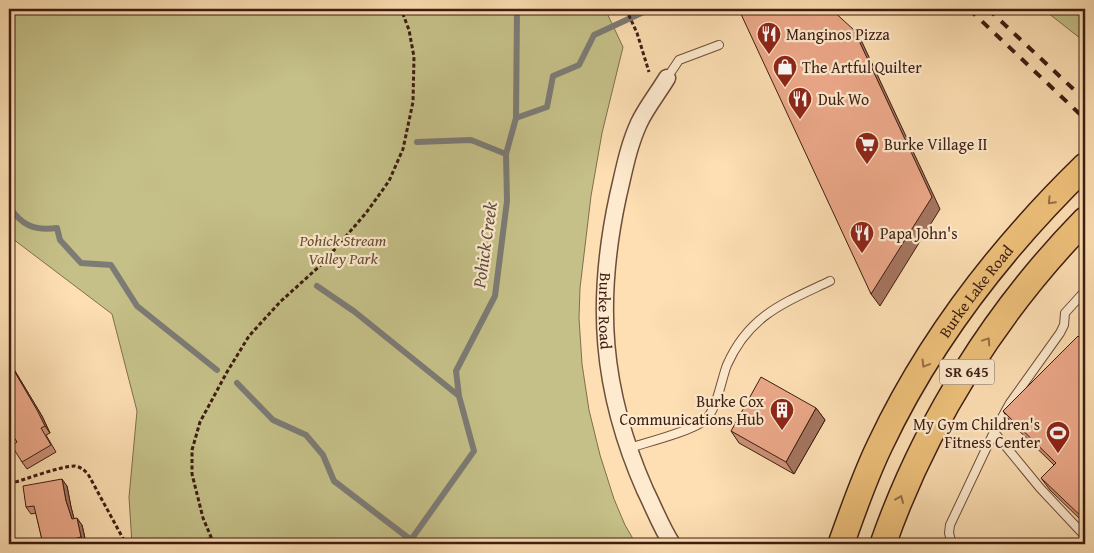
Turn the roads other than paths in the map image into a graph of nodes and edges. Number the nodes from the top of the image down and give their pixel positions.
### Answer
1 (719, 45) dead end
2 (668, 78) joint
3 (1085, 166) edge
4 (1085, 220) edge
5 (830, 281) dead end
6 (1085, 291) edge
7 (994, 432) junction
8 (629, 448) junction
9 (1085, 536) edge
10 (672, 544) edge
11 (841, 544) edge
12 (883, 544) edge
13 (952, 544) edge

1 - 2 lane
2 - 8 street, Burke Road
3 -> 11 main road, Burke Lake Road / SR 645
12 -> 4 main road, SR 645
5 - 8 lane
6 - 7 lane
7 - 9 lane
7 - 13 lane
8 - 10 street, Burke Road

